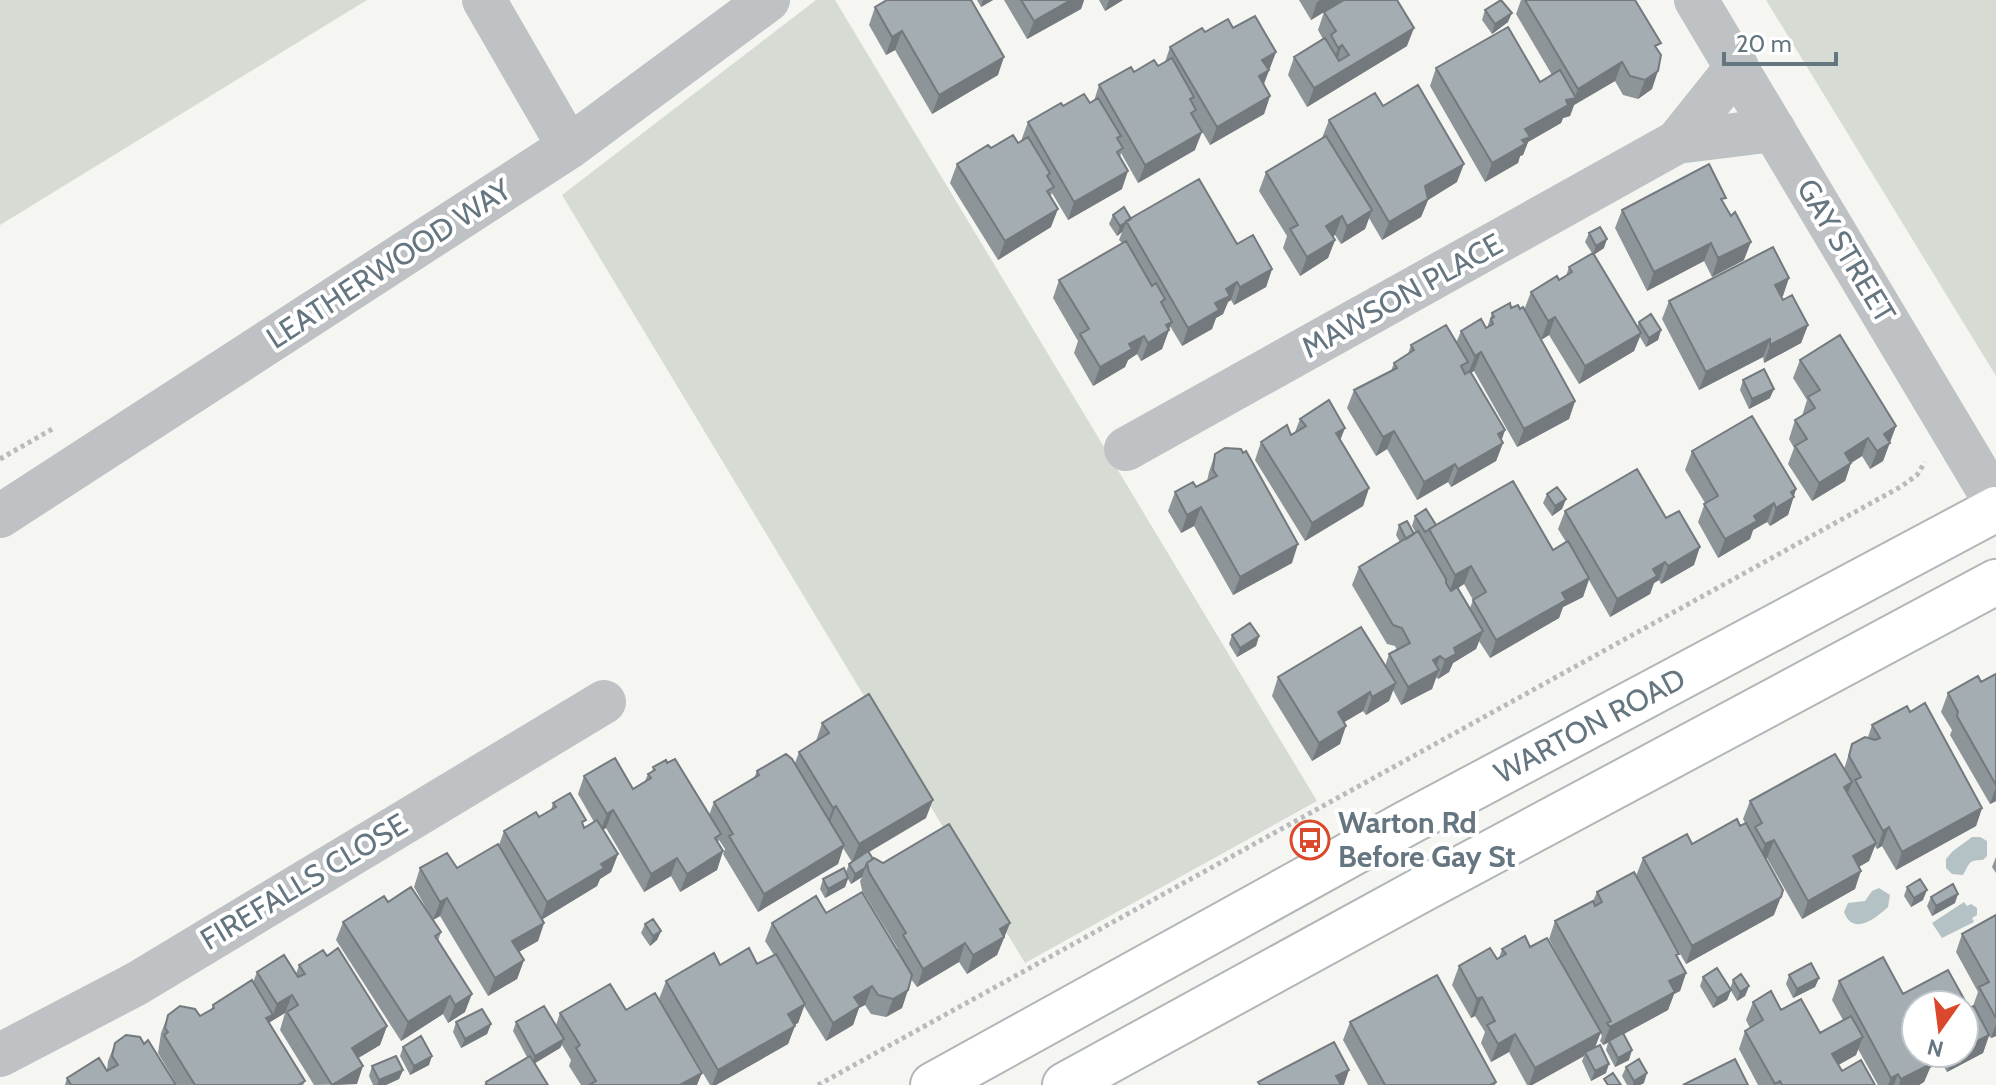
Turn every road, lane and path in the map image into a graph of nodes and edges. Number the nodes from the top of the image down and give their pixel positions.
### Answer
1 (484, 0) edge
2 (768, 0) edge
3 (1696, 0) edge
4 (1737, 67) junction
5 (1774, 130) junction
6 (1677, 142) junction
7 (569, 147) junction
8 (1126, 449) dead end
9 (1927, 459) dead end
10 (1996, 506) edge
11 (0, 516) edge
12 (1996, 582) edge
13 (604, 702) dead end
14 (0, 1055) edge
15 (818, 1085) edge
16 (933, 1085) edge
17 (1065, 1085) edge

1 - 7 street
2 - 7 street, LEATHERWOOD WAY
3 - 4 street, GAY STREET
4 - 5 street, GAY STREET
4 - 6 street, MAWSON PLACE
5 - 6 street, MAWSON PLACE
5 - 10 street, GAY STREET
6 - 8 street, MAWSON PLACE
7 - 11 street, LEATHERWOOD WAY
9 - 15 path
10 - 16 main road, WARTON ROAD
12 - 17 main road
13 - 14 street, FIREFALLS CLOSE

